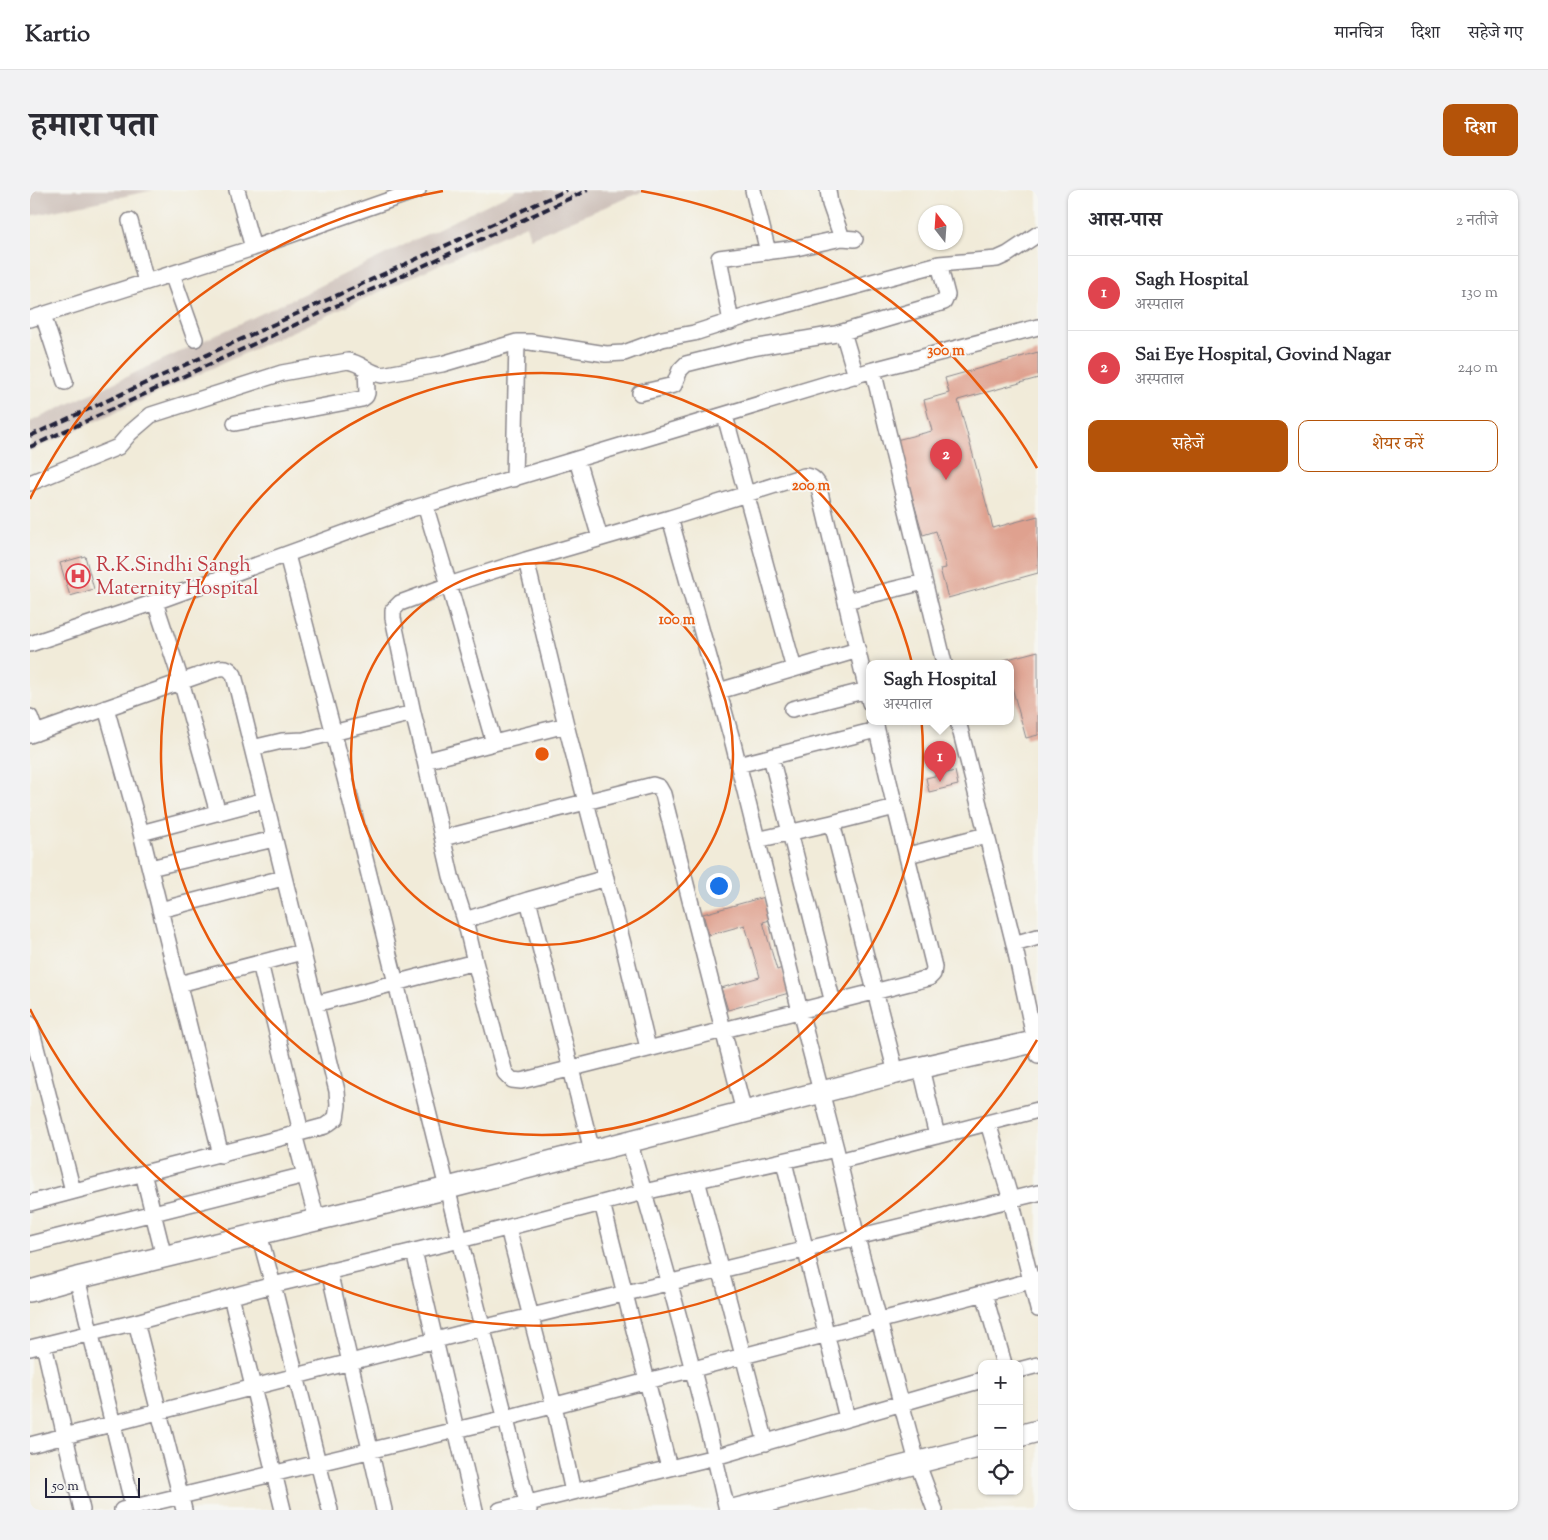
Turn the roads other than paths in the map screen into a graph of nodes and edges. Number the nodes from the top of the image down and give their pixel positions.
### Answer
1 (237, 190) edge
2 (418, 190) edge
3 (753, 190) edge
4 (828, 190) edge
5 (130, 221) dead end
6 (1038, 234) edge
7 (253, 248) junction
8 (768, 252) junction
9 (939, 264) junction
10 (172, 274) junction
11 (146, 282) junction
12 (36, 318) edge
13 (731, 322) junction
14 (1038, 328) edge
15 (843, 332) junction
16 (194, 339) dead end
17 (517, 342) junction
18 (366, 369) junction
19 (873, 370) junction
20 (856, 376) junction
21 (65, 382) dead end
22 (640, 393) dead end
23 (725, 416) junction
24 (235, 423) dead end
25 (577, 460) junction
26 (514, 479) junction
27 (30, 483) edge
28 (748, 494) junction
29 (425, 505) junction
30 (670, 518) junction
31 (600, 538) junction
32 (287, 555) junction
33 (526, 560) junction
34 (924, 582) junction
35 (449, 585) junction
36 (846, 601) junction
37 (155, 602) junction
38 (30, 644) edge
39 (858, 650) junction
40 (943, 660) edge
41 (794, 669) junction
42 (181, 681) junction
43 (866, 687) edge
44 (719, 691) junction
45 (866, 696) edge
46 (106, 708) junction
47 (792, 709) dead end
48 (413, 713) junction
49 (30, 717) edge
50 (566, 725) junction
51 (959, 725) edge
52 (875, 726) edge
53 (33, 734) edge
54 (334, 734) junction
55 (494, 743) junction
56 (252, 748) junction
57 (771, 757) junction
58 (425, 761) junction
59 (738, 765) junction
60 (265, 800) junction
61 (586, 801) junction
62 (895, 807) junction
63 (218, 813) junction
64 (832, 823) junction
65 (141, 833) junction
66 (790, 833) junction
67 (986, 835) junction
68 (443, 838) junction
69 (274, 839) junction
70 (757, 840) junction
71 (908, 855) junction
72 (150, 868) junction
73 (283, 878) junction
74 (606, 878) junction
75 (528, 900) junction
76 (160, 910) junction
77 (465, 920) junction
78 (1038, 937) edge
79 (1014, 944) junction
80 (302, 952) junction
81 (475, 962) junction
82 (260, 963) junction
83 (397, 983) junction
84 (179, 984) junction
85 (876, 992) junction
86 (833, 1002) junction
87 (315, 1004) junction
88 (800, 1011) junction
89 (30, 1024) edge
90 (724, 1030) junction
91 (1037, 1046) edge
92 (648, 1048) junction
93 (571, 1068) junction
94 (920, 1068) junction
95 (896, 1073) junction
96 (820, 1092) junction
97 (1038, 1110) edge
98 (744, 1112) junction
99 (988, 1123) junction
100 (298, 1133) junction
101 (937, 1136) junction
102 (629, 1141) junction
103 (592, 1150) junction
104 (221, 1155) junction
105 (838, 1155) junction
106 (784, 1162) junction
107 (143, 1173) junction
108 (305, 1175) junction
109 (697, 1180) junction
110 (448, 1188) junction
111 (73, 1192) junction
112 (644, 1192) junction
113 (1038, 1193) edge
114 (1011, 1200) junction
115 (30, 1203) edge
116 (602, 1203) junction
117 (153, 1213) junction
118 (317, 1220) junction
119 (508, 1228) junction
120 (259, 1234) junction
121 (857, 1238) junction
122 (460, 1240) junction
123 (30, 1244) edge
124 (806, 1250) junction
125 (414, 1251) junction
126 (164, 1257) junction
127 (721, 1270) junction
128 (329, 1271) junction
129 (77, 1278) junction
130 (1035, 1280) edge
131 (669, 1282) junction
132 (273, 1285) junction
133 (30, 1291) edge
134 (625, 1293) junction
135 (984, 1293) junction
136 (231, 1296) junction
137 (1038, 1309) edge
138 (531, 1317) junction
139 (879, 1321) junction
140 (136, 1322) junction
141 (482, 1328) junction
142 (90, 1334) junction
143 (827, 1335) junction
144 (436, 1340) junction
145 (37, 1347) edge
146 (743, 1357) junction
147 (1003, 1360) edge
148 (350, 1363) junction
149 (1038, 1365) edge
150 (1023, 1369) edge
151 (692, 1370) junction
152 (296, 1376) junction
153 (978, 1381) edge
154 (646, 1382) junction
155 (254, 1386) junction
156 (901, 1403) junction
157 (554, 1406) junction
158 (160, 1410) junction
159 (506, 1418) junction
160 (847, 1418) junction
161 (112, 1424) junction
162 (455, 1430) junction
163 (1038, 1431) edge
164 (1023, 1435) edge
165 (64, 1436) junction
166 (766, 1443) junction
167 (30, 1445) edge
168 (978, 1447) edge
169 (369, 1451) junction
170 (715, 1457) junction
171 (917, 1462) junction
172 (319, 1463) junction
173 (669, 1468) junction
174 (273, 1473) junction
175 (573, 1492) junction
176 (182, 1503) edge
177 (763, 1506) edge
178 (528, 1507) edge
179 (130, 1509) edge
180 (82, 1510) edge
181 (283, 1510) edge
182 (330, 1510) edge
183 (384, 1510) edge
184 (475, 1510) edge
185 (500, 1510) edge
186 (727, 1510) edge
187 (733, 1510) edge
188 (935, 1510) edge

1 - 7 street
2 - 7 street
3 - 8 street
4 - 8 street
5 - 11 street
6 - 9 street
7 - 10 street
8 - 13 street
9 - 13 street
9 - 15 street
10 - 11 street
10 - 16 street
11 - 12 street
12 - 21 street
13 - 17 street
14 - 19 street
15 - 20 street
15 - 22 street
17 - 18 street
17 - 26 street
18 - 24 street
18 - 27 street
19 - 20 street
19 - 34 street
20 - 23 street
23 - 25 street
23 - 28 street
25 - 26 street
25 - 31 street
26 - 29 street
28 - 30 street
28 - 36 street
28 - 41 street
29 - 32 street
29 - 35 street
30 - 31 street
30 - 44 street
31 - 33 street
32 - 37 street
32 - 54 street
33 - 35 street
33 - 50 street
34 - 36 street
34 - 40 street
35 - 48 street
35 - 55 street
36 - 39 street
37 - 38 street
37 - 42 street
39 - 41 street
39 - 43 street
41 - 44 street
42 - 46 street
42 - 56 street
42 - 63 street
44 - 59 street
45 - 47 street
46 - 53 street
46 - 65 street
48 - 54 street
48 - 58 street
49 - 53 street
50 - 55 street
50 - 61 street
51 - 67 street
52 - 57 street
52 - 62 street
54 - 56 street
54 - 83 street
55 - 58 street
56 - 60 street
57 - 59 street
57 - 66 street
58 - 68 street
59 - 70 street
60 - 63 street
60 - 69 street
61 - 68 street
61 - 74 street
61 - 90 street
62 - 64 street
62 - 71 street
63 - 65 street
64 - 66 street
64 - 85 street
65 - 72 street
66 - 70 street
66 - 86 street
67 - 71 street
67 - 79 street
68 - 77 street
69 - 72 street
69 - 73 street
70 - 88 street
71 - 85 street
72 - 76 street
73 - 76 street
73 - 80 street
74 - 75 street
74 - 92 street
75 - 77 street
75 - 93 street
76 - 84 street
77 - 81 street
78 - 79 street
79 - 91 street
80 - 82 street
80 - 87 street
81 - 83 street
81 - 93 street
82 - 84 street
82 - 100 street
83 - 87 street
83 - 110 street
84 - 104 street
85 - 86 street
85 - 95 street
86 - 88 street
87 - 100 street
88 - 90 street
88 - 96 street
89 - 111 street
90 - 92 street
90 - 98 street
91 - 94 street
92 - 93 street
93 - 103 street
94 - 95 street
94 - 101 street
95 - 96 street
96 - 98 street
96 - 105 street
97 - 99 street
98 - 102 street
99 - 101 street
99 - 114 street
100 - 104 street
100 - 108 street
101 - 105 street
102 - 103 street
102 - 112 street
103 - 110 street
104 - 107 street
105 - 106 street
105 - 121 street
106 - 109 street
106 - 124 street
107 - 111 street
107 - 117 street
108 - 117 street
108 - 118 street
109 - 112 street
109 - 127 street
110 - 118 street
110 - 122 street
111 - 115 street
112 - 116 street
112 - 131 street
113 - 114 street
114 - 121 street
114 - 130 street
116 - 119 street
116 - 134 street
117 - 123 street
117 - 126 street
118 - 120 street
119 - 122 street
119 - 138 street
120 - 126 street
120 - 132 street
121 - 124 street
121 - 139 street
122 - 125 street
122 - 141 street
124 - 127 street
124 - 143 street
125 - 128 street
125 - 144 street
126 - 129 street
127 - 131 street
127 - 146 street
128 - 132 street
128 - 148 street
129 - 133 street
129 - 142 street
130 - 135 street
130 - 137 street
131 - 134 street
131 - 151 street
132 - 136 street
132 - 152 street
134 - 138 street
134 - 154 street
135 - 139 street
135 - 147 street
136 - 140 street
136 - 155 street
138 - 141 street
138 - 157 street
139 - 143 street
139 - 156 street
140 - 142 street
140 - 158 street
141 - 144 street
141 - 159 street
142 - 145 street
142 - 161 street
143 - 146 street
143 - 160 street
144 - 148 street
144 - 162 street
145 - 165 street
146 - 151 street
146 - 166 street
148 - 152 street
148 - 169 street
149 - 150 street
151 - 154 street
151 - 170 street
152 - 155 street
152 - 172 street
153 - 156 street
154 - 157 street
154 - 173 street
155 - 158 street
155 - 174 street
156 - 160 street
156 - 171 street
157 - 159 street
157 - 175 street
158 - 161 street
158 - 176 street
159 - 162 street
159 - 178 street
160 - 166 street
161 - 165 street
161 - 179 street
162 - 169 street
162 - 184 street
163 - 164 street
165 - 167 street
165 - 180 street
166 - 170 street
168 - 171 street
169 - 172 street
169 - 183 street
170 - 173 street
170 - 186 street
171 - 177 street
171 - 188 street
172 - 174 street
172 - 182 street
173 - 175 street
174 - 176 street
174 - 181 street
175 - 178 street
176 - 179 street
177 - 187 street
178 - 185 street

